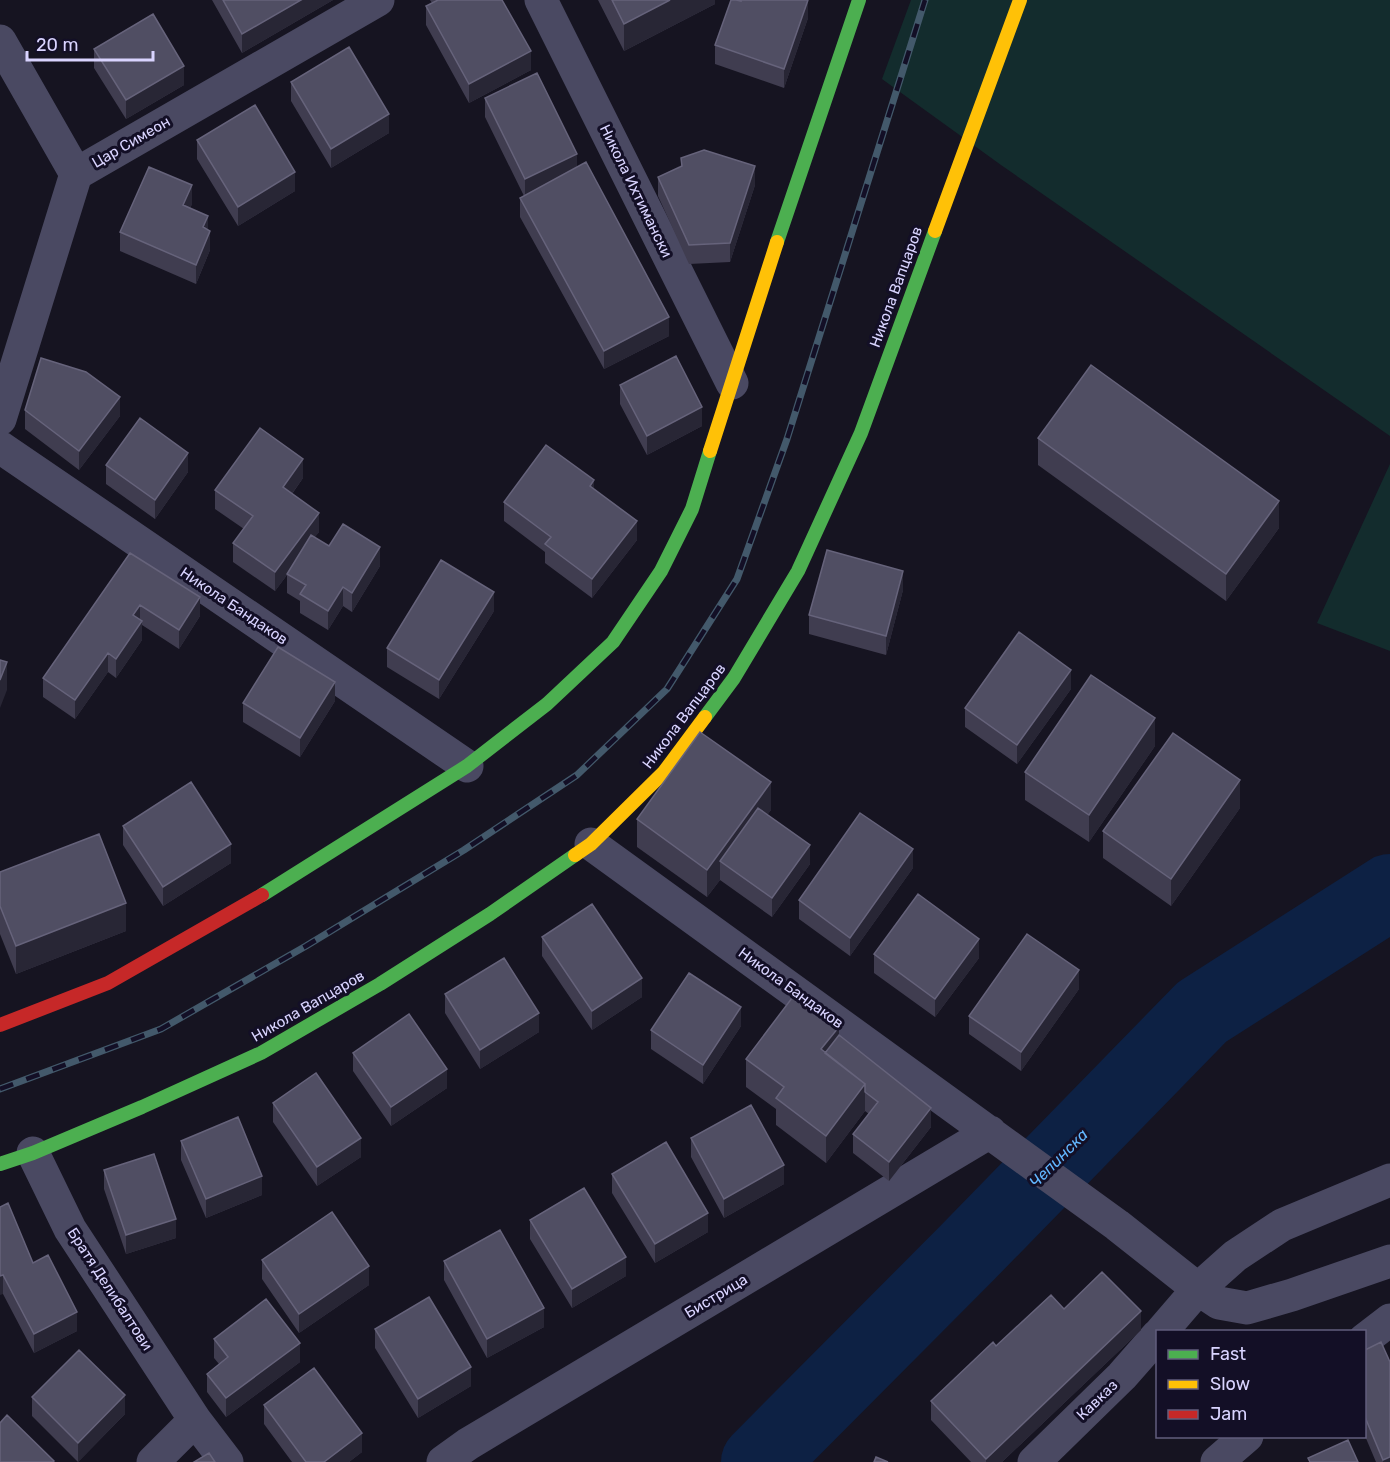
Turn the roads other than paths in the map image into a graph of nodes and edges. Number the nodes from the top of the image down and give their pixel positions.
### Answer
1 (378, 0) edge
2 (541, 0) edge
3 (858, 0) edge
4 (1020, 0) edge
5 (0, 41) edge
6 (76, 174) junction
7 (732, 383) junction
8 (0, 419) edge
9 (0, 447) edge
10 (467, 766) junction
11 (591, 844) junction
12 (0, 1025) edge
13 (994, 1136) junction
14 (33, 1153) junction
15 (0, 1164) edge
16 (1390, 1180) edge
17 (1390, 1261) edge
18 (1198, 1289) junction
19 (1390, 1320) edge
20 (1163, 1330) edge
21 (1156, 1337) edge
22 (1366, 1339) edge
23 (195, 1420) junction
24 (1246, 1438) edge
25 (153, 1462) edge
26 (227, 1462) edge
27 (443, 1462) edge
28 (1034, 1462) edge
29 (1217, 1462) edge

1 - 6 street, Цар Симеон
2 - 7 street, Никола Ихтимански
3 - 7 street
4 - 11 street, Никола Вапцаров
5 - 6 street
6 - 8 street, Цар Симеон
7 - 10 street
9 - 10 street, Никола Бандаков
10 - 12 street
11 - 13 street, Никола Бандаков
11 - 14 street, Никола Вапцаров
13 - 18 street, Никола Бандаков
13 - 27 street, Бистрица
14 - 15 street, Никола Вапцаров
14 - 23 street, Братя Делибалтови
16 - 18 street
17 - 18 street, Никола Бандаков
18 - 20 street
19 - 22 street
21 - 28 street, Кавказ
23 - 25 street
23 - 26 street, Братя Делибалтови
24 - 29 street

